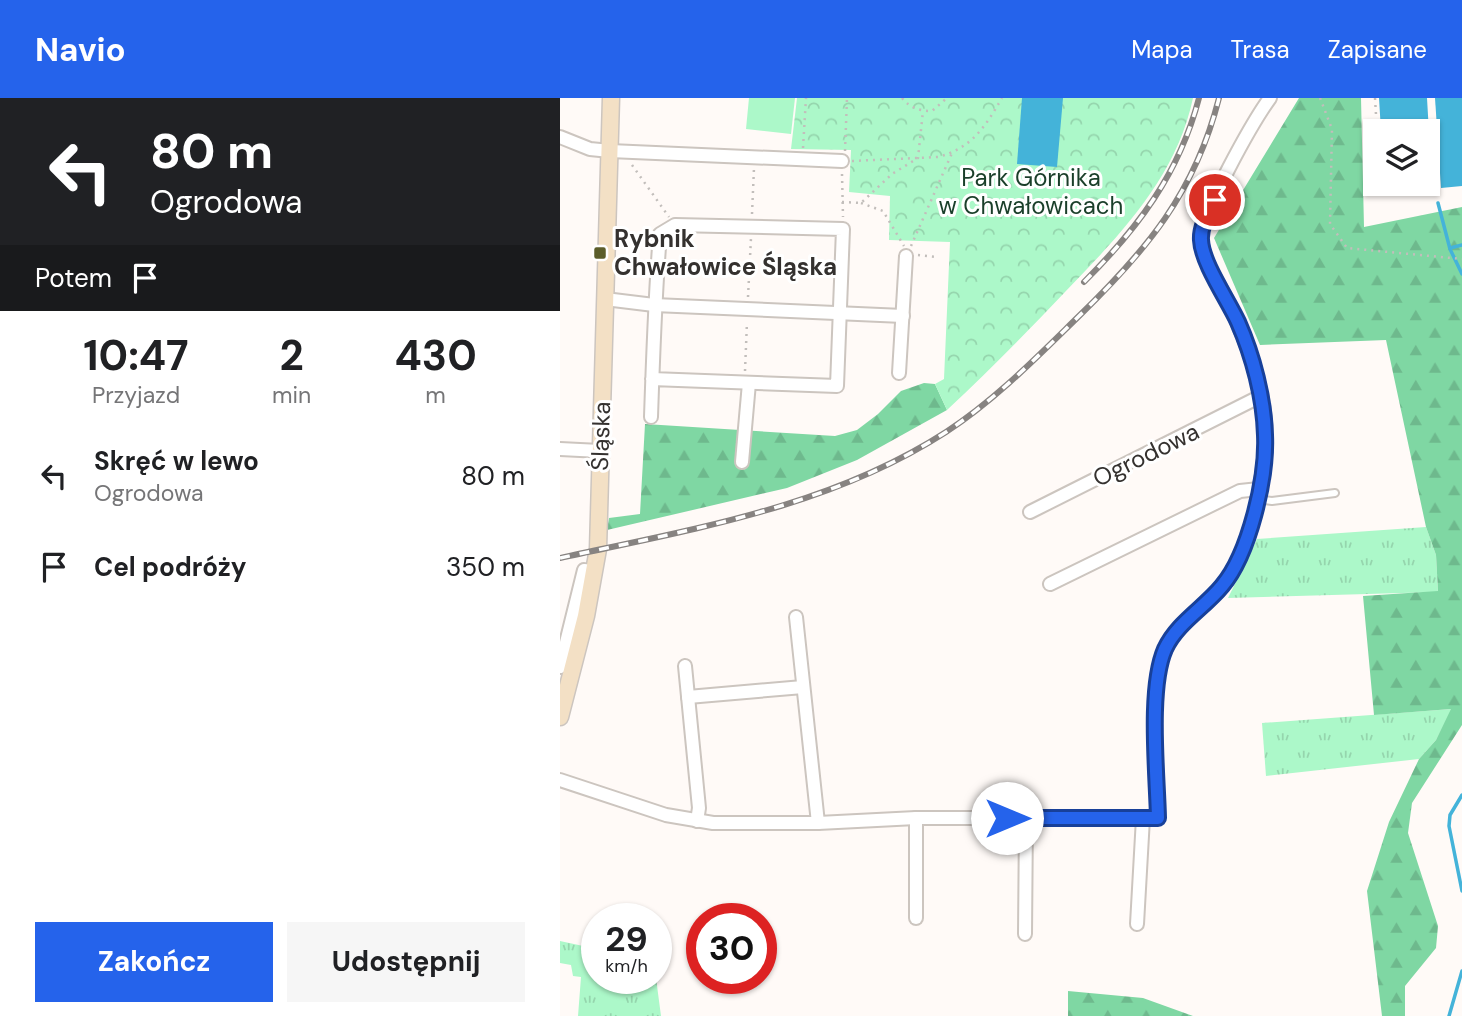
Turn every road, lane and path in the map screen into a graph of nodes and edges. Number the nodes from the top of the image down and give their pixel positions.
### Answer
1 (611, 98) edge
2 (806, 98) edge
3 (847, 98) edge
4 (902, 98) edge
5 (947, 98) edge
6 (1002, 98) edge
7 (1270, 98) edge
8 (1320, 98) edge
9 (1376, 98) edge
10 (1260, 104) edge
11 (923, 111) junction
12 (1377, 119) edge
13 (560, 137) edge
14 (610, 152) junction
15 (629, 152) junction
16 (952, 153) junction
17 (754, 157) junction
18 (918, 158) junction
19 (802, 159) junction
20 (842, 161) junction
21 (842, 202) junction
22 (862, 203) junction
23 (675, 225) junction
24 (752, 227) junction
25 (843, 229) junction
26 (907, 255) junction
27 (936, 257) dead end
28 (1462, 259) edge
29 (605, 299) junction
30 (654, 305) junction
31 (747, 309) junction
32 (841, 314) junction
33 (903, 316) junction
34 (900, 373) dead end
35 (652, 379) junction
36 (747, 383) junction
37 (1261, 396) junction
38 (651, 416) dead end
39 (560, 449) edge
40 (600, 452) junction
41 (742, 462) dead end
42 (1335, 493) dead end
43 (1258, 494) junction
44 (1030, 512) dead end
45 (595, 572) junction
46 (1050, 584) dead end
47 (796, 617) dead end
48 (685, 666) dead end
49 (560, 667) edge
50 (803, 687) junction
51 (688, 697) junction
52 (560, 717) edge
53 (560, 780) edge
54 (916, 818) junction
55 (1026, 818) junction
56 (1143, 818) junction
57 (697, 821) junction
58 (818, 823) junction
59 (916, 918) dead end
60 (1138, 924) dead end
61 (1025, 934) dead end

1 - 14 street, Śląska
2 - 19 path
3 - 20 path
4 - 11 path
5 - 11 path
6 - 16 path
7 - 10 street
8 - 28 path
9 - 12 path
10 - 37 street
11 - 18 path
13 - 14 street
14 - 15 street
14 - 29 street, Śląska
15 - 17 street
15 - 23 path
16 - 18 path
16 - 26 path
17 - 19 street
17 - 24 path
18 - 20 path
18 - 22 path
19 - 20 street
20 - 21 path
21 - 22 path
21 - 25 path
22 - 26 path
23 - 24 street
23 - 30 street, Śląska
24 - 25 street
24 - 31 path
25 - 32 street
26 - 27 path
26 - 33 street
29 - 30 street
29 - 40 street, Śląska
30 - 31 street
30 - 35 street, Śląska
31 - 32 street
31 - 36 path
32 - 33 street
32 - 36 street
33 - 34 street
35 - 36 street
35 - 38 street, Śląska
36 - 41 street
37 - 43 street
37 - 44 street, Ogrodowa
39 - 40 street
40 - 45 street, Śląska
42 - 43 lane
43 - 46 street
43 - 56 street
45 - 49 street
45 - 52 street, Śląska
47 - 50 street
48 - 51 street
50 - 51 street
50 - 58 street
51 - 57 street
53 - 57 street
54 - 55 street
54 - 58 street
54 - 59 street
55 - 56 street
55 - 61 street
56 - 60 street
57 - 58 street

